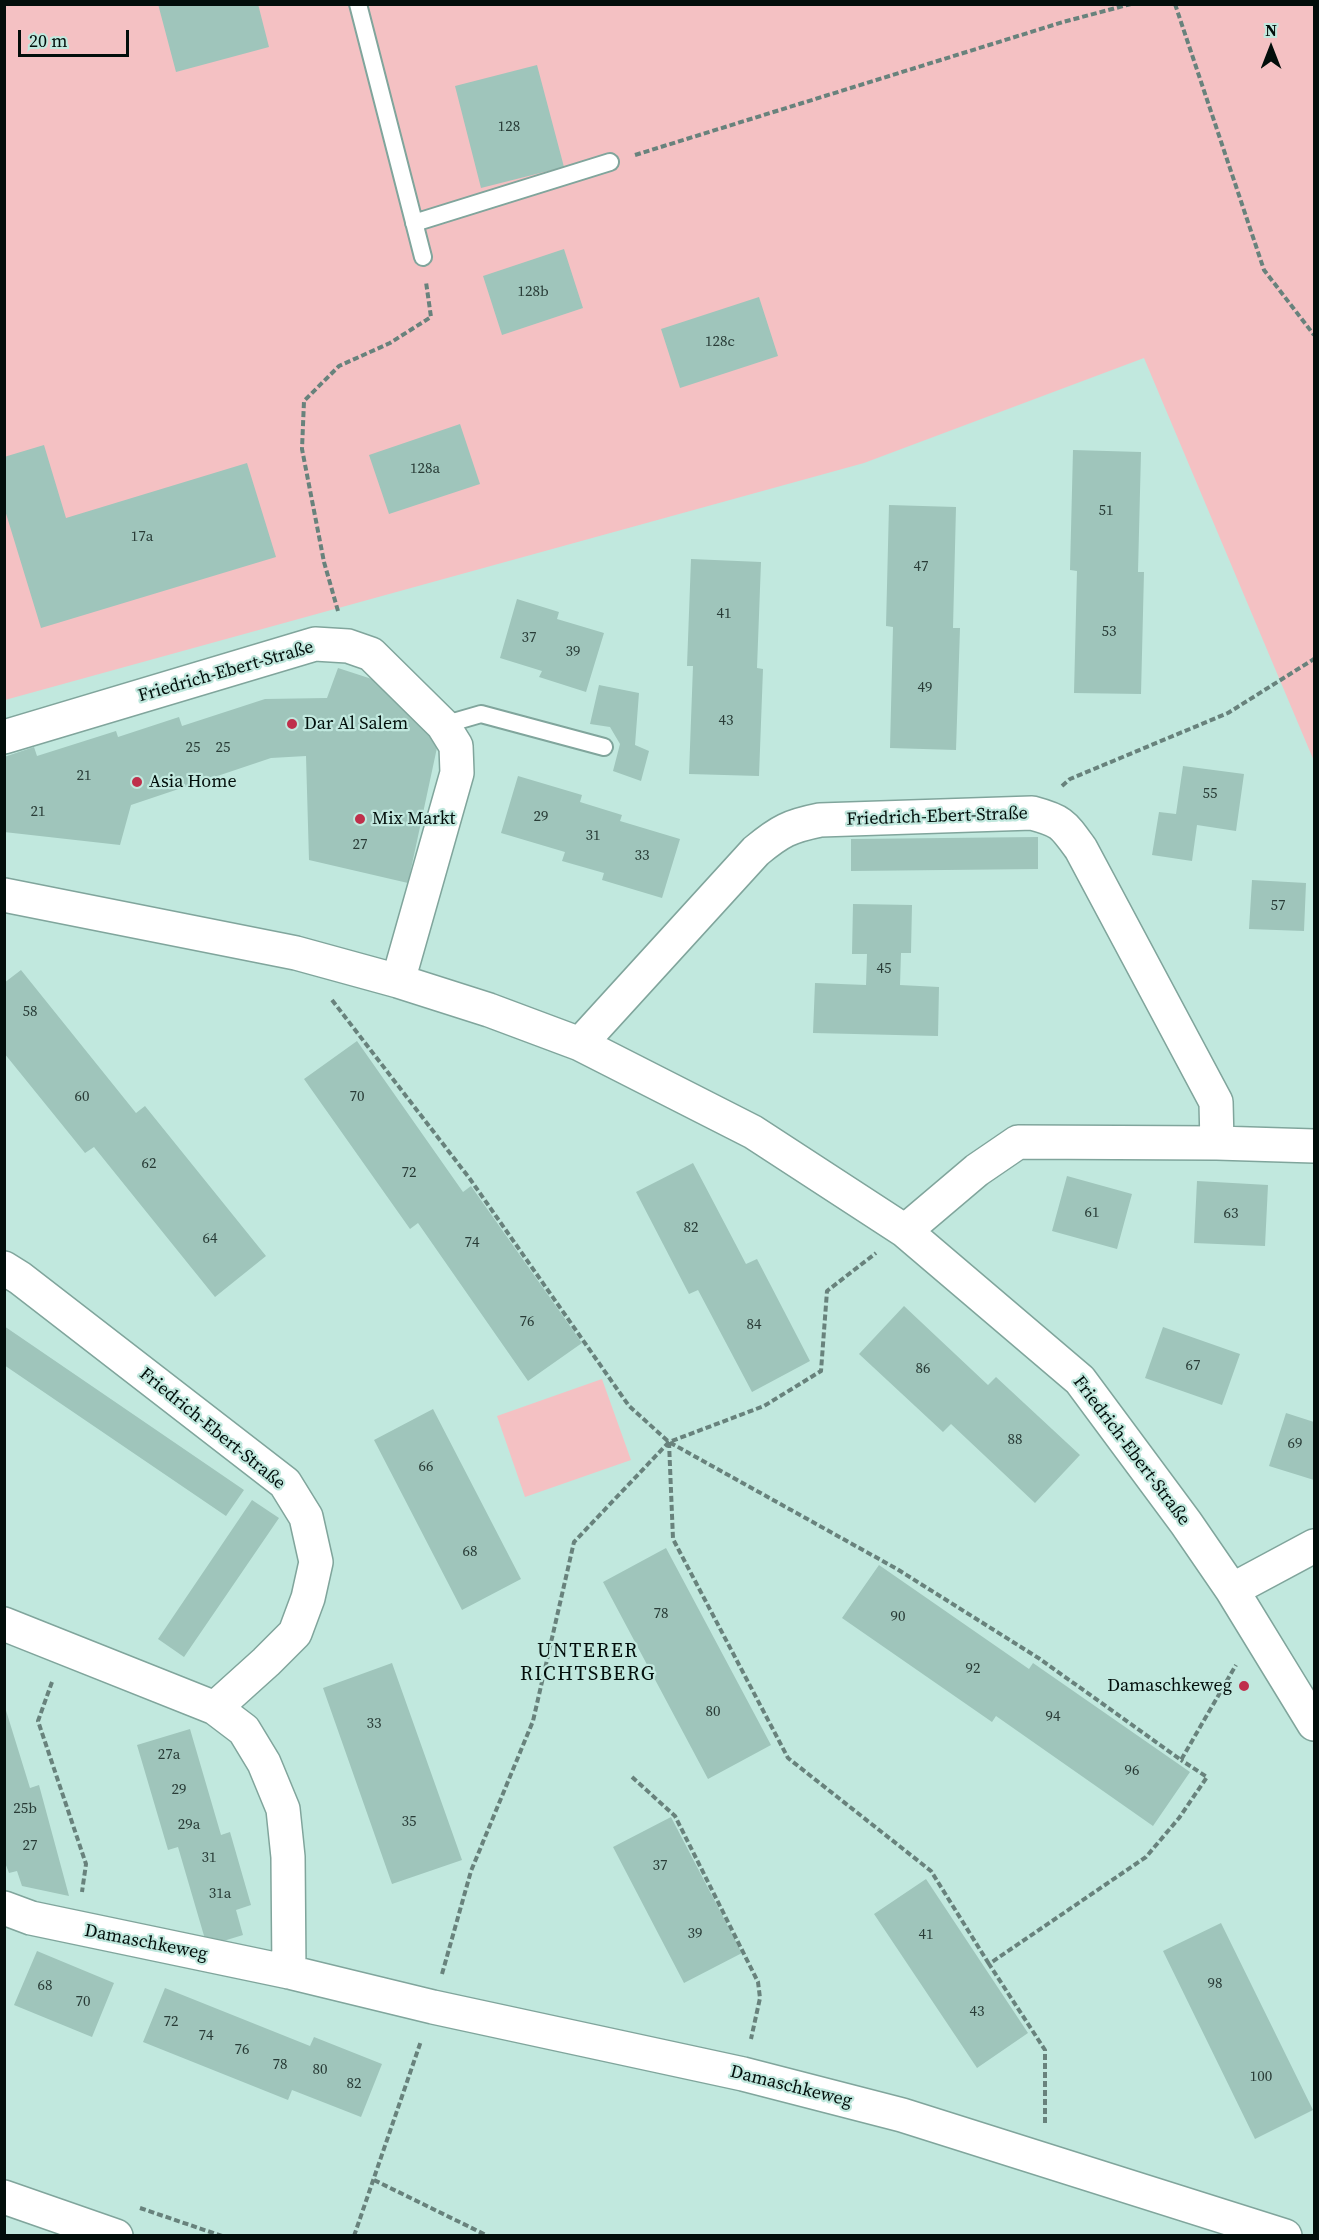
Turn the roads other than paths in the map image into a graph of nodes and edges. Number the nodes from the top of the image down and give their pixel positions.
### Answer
1 (358, 4) edge
2 (610, 162) road end
3 (414, 223) junction
4 (423, 257) road end
5 (443, 725) junction
6 (13, 734) edge
7 (604, 747) dead end
8 (4, 895) edge
9 (398, 981) junction
10 (580, 1044) junction
11 (1217, 1143) junction
12 (1314, 1146) edge
13 (905, 1231) junction
14 (12, 1273) edge
15 (1314, 1546) edge
16 (1232, 1590) junction
17 (4, 1624) edge
18 (215, 1708) junction
19 (1314, 1724) edge
20 (4, 1908) edge
21 (289, 1972) junction
22 (4, 2197) edge
23 (82, 2230) edge
24 (117, 2235) edge
25 (1285, 2235) edge

1 - 3 lane
2 - 3 lane
3 - 4 lane
5 - 6 street, Friedrich-Ebert-Straße
5 - 7 lane
5 - 9 street, Friedrich-Ebert-Straße
8 - 9 street, Friedrich-Ebert-Straße
9 - 10 street, Friedrich-Ebert-Straße
10 - 11 street, Friedrich-Ebert-Straße
10 - 13 street, Friedrich-Ebert-Straße
11 - 12 street
11 - 13 street
13 - 16 street, Friedrich-Ebert-Straße
14 - 18 street, Friedrich-Ebert-Straße
15 - 16 street
16 - 19 street, Friedrich-Ebert-Straße
17 - 18 street
18 - 21 street
20 - 21 street, Damaschkeweg
21 - 25 street, Damaschkeweg
22 - 23 street
23 - 24 street

